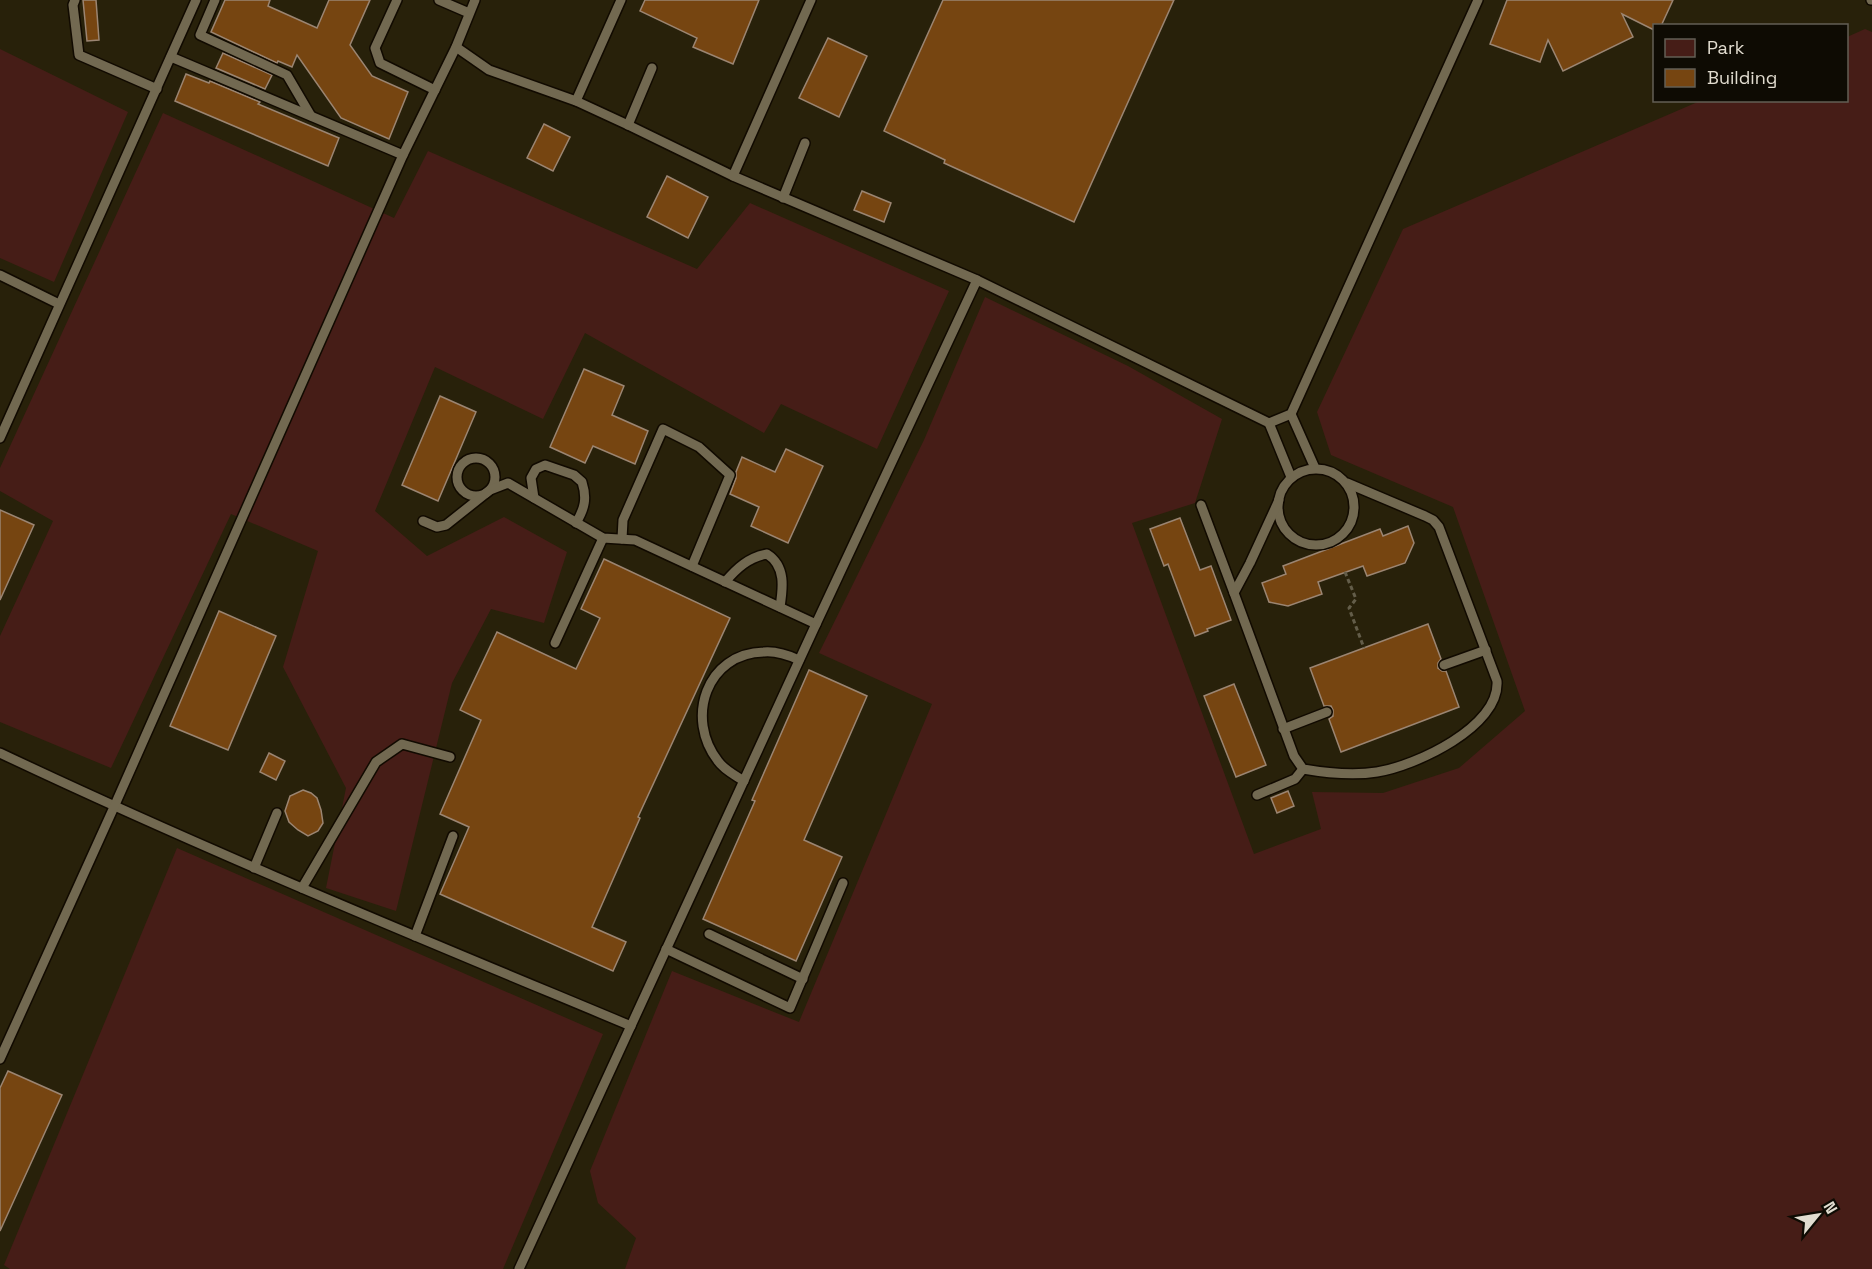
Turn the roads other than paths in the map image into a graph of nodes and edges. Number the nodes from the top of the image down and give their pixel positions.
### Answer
1 (75, 0) edge
2 (196, 0) edge
3 (215, 0) edge
4 (397, 0) edge
5 (439, 0) edge
6 (475, 0) edge
7 (621, 0) edge
8 (811, 0) edge
9 (1478, 0) edge
10 (469, 13) junction
11 (456, 47) junction
12 (171, 57) junction
13 (652, 69) dead end
14 (157, 89) junction
15 (435, 90) junction
16 (576, 101) junction
17 (311, 116) junction
18 (628, 125) junction
19 (805, 143) dead end
20 (403, 155) junction
21 (733, 176) junction
22 (783, 198) junction
23 (0, 275) edge
24 (977, 280) junction
25 (59, 304) junction
26 (1291, 414) junction
27 (1269, 423) junction
28 (0, 438) edge
29 (1315, 468) junction
30 (1291, 477) junction
31 (1347, 483) junction
32 (490, 490) junction
33 (534, 498) junction
34 (1278, 500) junction
35 (1201, 505) dead end
36 (423, 521) dead end
37 (576, 523) junction
38 (603, 538) junction
39 (622, 539) junction
40 (692, 566) junction
41 (725, 582) junction
42 (1234, 593) junction
43 (780, 607) junction
44 (816, 624) junction
45 (555, 643) dead end
46 (1486, 650) junction
47 (799, 660) junction
48 (1444, 665) dead end
49 (1327, 712) dead end
50 (1283, 729) junction
51 (0, 753) edge
52 (450, 757) dead end
53 (1303, 769) junction
54 (744, 781) junction
55 (1257, 795) dead end
56 (114, 807) junction
57 (277, 813) dead end
58 (453, 836) dead end
59 (254, 868) junction
60 (843, 883) dead end
61 (302, 888) junction
62 (709, 934) dead end
63 (415, 936) junction
64 (666, 949) junction
65 (803, 979) junction
66 (631, 1026) junction
67 (0, 1059) edge
68 (519, 1269) edge

1 - 14 lane
2 - 12 lane
3 - 17 lane
4 - 15 lane
5 - 10 lane
6 - 10 lane
7 - 16 lane
8 - 21 lane
9 - 26 lane
10 - 11 lane
11 - 15 lane
11 - 16 lane
12 - 14 lane
12 - 17 lane
13 - 18 lane
14 - 25 lane
15 - 20 lane
16 - 18 lane
17 - 20 lane
18 - 21 lane
19 - 22 lane
20 - 56 lane
21 - 22 lane
22 - 24 lane
23 - 25 lane
24 - 27 lane
24 - 44 lane
25 - 28 lane
26 - 27 lane
26 - 29 lane
27 - 30 lane
29 - 30 lane
29 - 31 lane
30 - 34 lane
31 - 34 lane
31 - 46 lane
32 - 32 lane
32 - 33 lane
32 - 36 lane
33 - 37 lane
33 - 37 lane
34 - 42 lane
35 - 42 lane
37 - 38 lane
38 - 39 lane
38 - 45 lane
39 - 40 lane
39 - 40 lane
40 - 41 lane
41 - 43 lane
41 - 43 lane
42 - 50 lane
43 - 44 lane
44 - 47 lane
46 - 48 lane
46 - 53 lane
47 - 54 lane
47 - 54 lane
49 - 50 lane
50 - 53 lane
51 - 56 lane
52 - 61 lane
53 - 55 lane
54 - 64 lane
56 - 59 lane
56 - 67 lane
57 - 59 lane
58 - 63 lane
59 - 61 lane
60 - 65 lane
61 - 63 lane
62 - 65 lane
63 - 66 lane
64 - 65 lane
64 - 66 lane
66 - 68 lane

